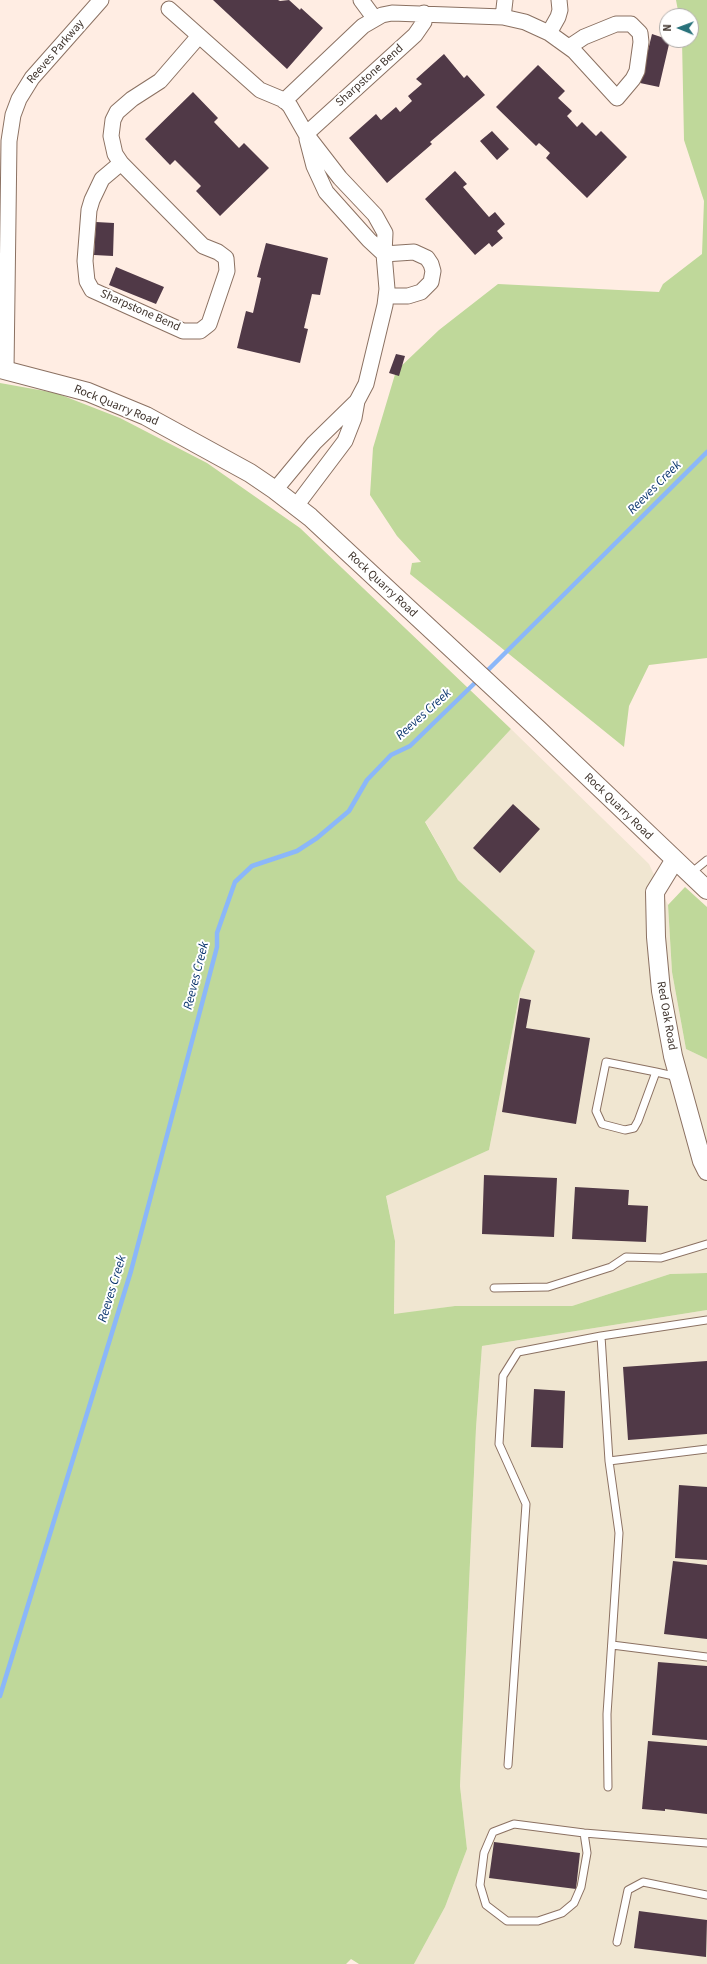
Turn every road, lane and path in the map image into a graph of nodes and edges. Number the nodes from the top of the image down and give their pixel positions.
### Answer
1 (101, 0) edge
2 (361, 0) edge
3 (505, 0) edge
4 (559, 0) edge
5 (169, 9) dead end
6 (424, 14) junction
7 (503, 17) junction
8 (375, 18) junction
9 (550, 33) junction
10 (199, 36) junction
11 (569, 47) junction
12 (284, 101) junction
13 (306, 134) junction
14 (120, 162) junction
15 (384, 254) junction
16 (386, 296) junction
17 (3, 369) edge
18 (357, 401) junction
19 (275, 490) junction
20 (296, 506) junction
21 (707, 860) edge
22 (674, 861) junction
23 (689, 874) junction
24 (707, 890) edge
25 (656, 1072) junction
26 (679, 1077) junction
27 (707, 1171) edge
28 (707, 1244) edge
29 (494, 1288) dead end
30 (707, 1320) edge
31 (601, 1336) junction
32 (707, 1449) edge
33 (609, 1461) junction
34 (612, 1645) junction
35 (707, 1657) edge
36 (508, 1765) dead end
37 (608, 1787) dead end
38 (584, 1833) junction
39 (707, 1843) edge
40 (707, 1895) edge
41 (617, 1942) dead end

1 - 17 street, Reeves Parkway
2 - 8 street
3 - 7 street
4 - 9 street
5 - 10 street
6 - 7 street
6 - 8 street
6 - 13 street, Sharpstone Bend
7 - 9 street
8 - 12 street
9 - 11 street
10 - 12 street
10 - 14 street, Sharpstone Bend
11 - 11 street
12 - 13 street
13 - 15 street
13 - 15 street
14 - 14 street, Sharpstone Bend
15 - 16 street
15 - 16 street
16 - 18 street
17 - 19 street, Rock Quarry Road
18 - 19 street
18 - 20 street
19 - 20 street, Rock Quarry Road
20 - 22 street, Rock Quarry Road
21 - 23 lane
22 - 23 street, Rock Quarry Road
22 - 26 street, Red Oak Road
23 - 24 street, Rock Quarry Road
25 - 25 lane
25 - 26 lane
26 - 27 street, Red Oak Road
28 - 29 lane
30 - 31 lane
31 - 33 lane
31 - 36 lane
32 - 33 lane
33 - 34 lane
34 - 35 lane
34 - 37 lane
38 - 38 lane
38 - 39 lane
40 - 41 lane

